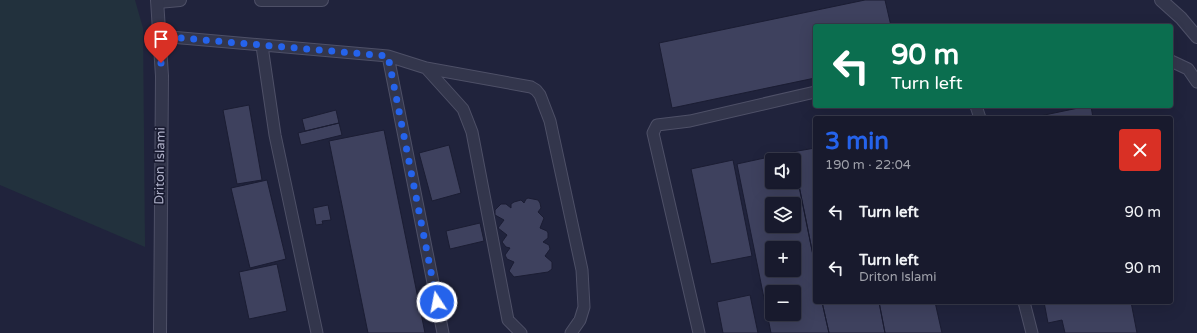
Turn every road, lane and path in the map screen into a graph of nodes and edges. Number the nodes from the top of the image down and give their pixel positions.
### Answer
1 (180, 0) edge
2 (261, 0) edge
3 (322, 0) edge
4 (1161, 0) edge
5 (158, 1) edge
6 (158, 36) junction
7 (1197, 37) edge
8 (262, 46) junction
9 (388, 56) junction
10 (1173, 62) edge
11 (426, 68) junction
12 (1197, 82) edge
13 (813, 92) edge
14 (1025, 304) edge
15 (160, 333) edge
16 (317, 333) edge
17 (443, 333) edge
18 (521, 333) edge
19 (571, 333) edge
20 (699, 333) edge
21 (1032, 333) edge

1 - 5 street
2 - 3 street
4 - 7 street
5 - 6 street, Driton Islami
6 - 8 lane
6 - 15 street, Driton Islami
8 - 9 lane
8 - 16 lane
9 - 11 lane
9 - 17 lane
10 - 12 lane
11 - 18 lane
11 - 19 lane
13 - 20 lane
14 - 21 lane

